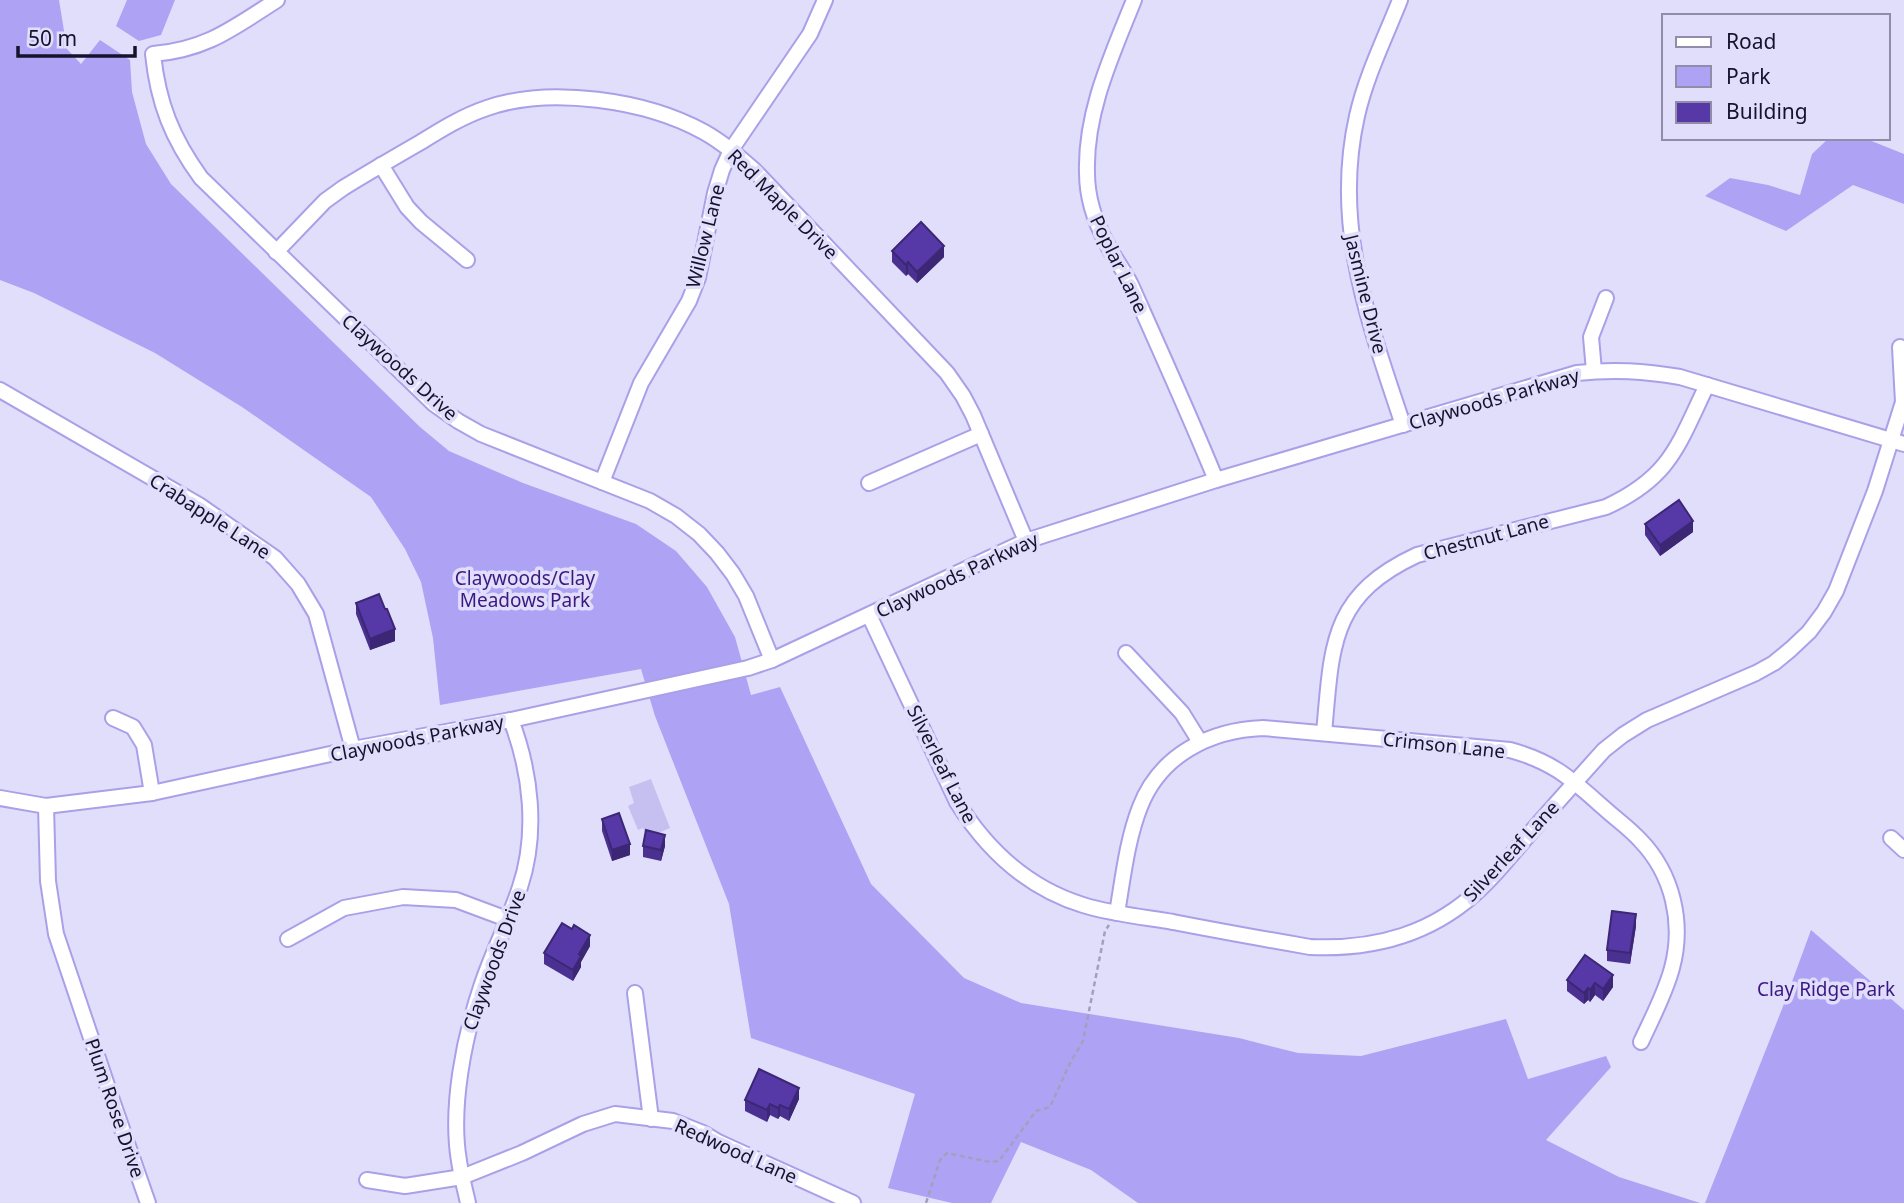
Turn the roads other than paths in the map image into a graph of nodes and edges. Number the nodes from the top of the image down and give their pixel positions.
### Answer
1 (277, 0) edge
2 (825, 0) edge
3 (1135, 0) edge
4 (1400, 0) edge
5 (731, 150) junction
6 (382, 165) junction
7 (276, 252) junction
8 (467, 260) dead end
9 (1606, 298) dead end
10 (1900, 347) dead end
11 (1594, 371) junction
12 (1707, 385) junction
13 (0, 390) edge
14 (1403, 425) junction
15 (981, 434) junction
16 (1898, 442) edge
17 (1216, 480) junction
18 (602, 482) junction
19 (869, 483) dead end
20 (1026, 541) junction
21 (869, 615) junction
22 (1126, 653) dead end
23 (772, 660) junction
24 (113, 718) dead end
25 (511, 720) junction
26 (1324, 733) junction
27 (1200, 742) junction
28 (354, 749) junction
29 (1575, 782) junction
30 (152, 793) junction
31 (0, 798) edge
32 (46, 806) junction
33 (1891, 838) dead end
34 (1904, 850) edge
35 (1117, 913) junction
36 (507, 919) junction
37 (288, 939) dead end
38 (635, 993) dead end
39 (1642, 1042) dead end
40 (651, 1119) junction
41 (462, 1177) junction
42 (368, 1180) dead end
43 (148, 1203) edge
44 (468, 1203) edge
45 (853, 1203) edge

1 - 7 street, Claywoods Drive
2 - 5 street, Willow Lane
3 - 17 street, Poplar Lane
4 - 14 street, Jasmine Drive
5 - 6 street, Red Maple Drive
5 - 15 street, Red Maple Drive
5 - 18 street, Willow Lane
6 - 7 street, Red Maple Drive
6 - 8 street
7 - 18 street, Claywoods Drive
9 - 11 street
10 - 16 street, Silverleaf Lane
11 - 12 street, Claywoods Parkway
11 - 14 street, Claywoods Parkway
12 - 16 street, Claywoods Parkway
12 - 26 street, Chestnut Lane
13 - 28 street, Crabapple Lane
14 - 17 street, Claywoods Parkway
15 - 19 street
15 - 20 street, Red Maple Drive
16 - 29 street, Silverleaf Lane
17 - 20 street, Claywoods Parkway
18 - 23 street, Claywoods Drive
20 - 21 street, Claywoods Parkway
21 - 23 street, Claywoods Parkway
21 - 35 street, Silverleaf Lane
22 - 27 street
23 - 25 street, Claywoods Parkway
24 - 30 street
25 - 28 street, Claywoods Parkway
25 - 36 street, Claywoods Drive
26 - 27 street, Crimson Lane
26 - 29 street, Crimson Lane
27 - 35 street, Crimson Lane
28 - 30 street, Claywoods Parkway
29 - 35 street, Silverleaf Lane
29 - 39 street, Crimson Lane
30 - 32 street, Claywoods Parkway
31 - 32 street, Claywoods Parkway
32 - 43 street, Plum Rose Drive
33 - 34 street
36 - 37 street
36 - 41 street, Claywoods Drive
38 - 40 street
40 - 41 street, Redwood Lane
40 - 45 street, Redwood Lane
41 - 42 street, Redwood Lane
41 - 44 street, Claywoods Drive

